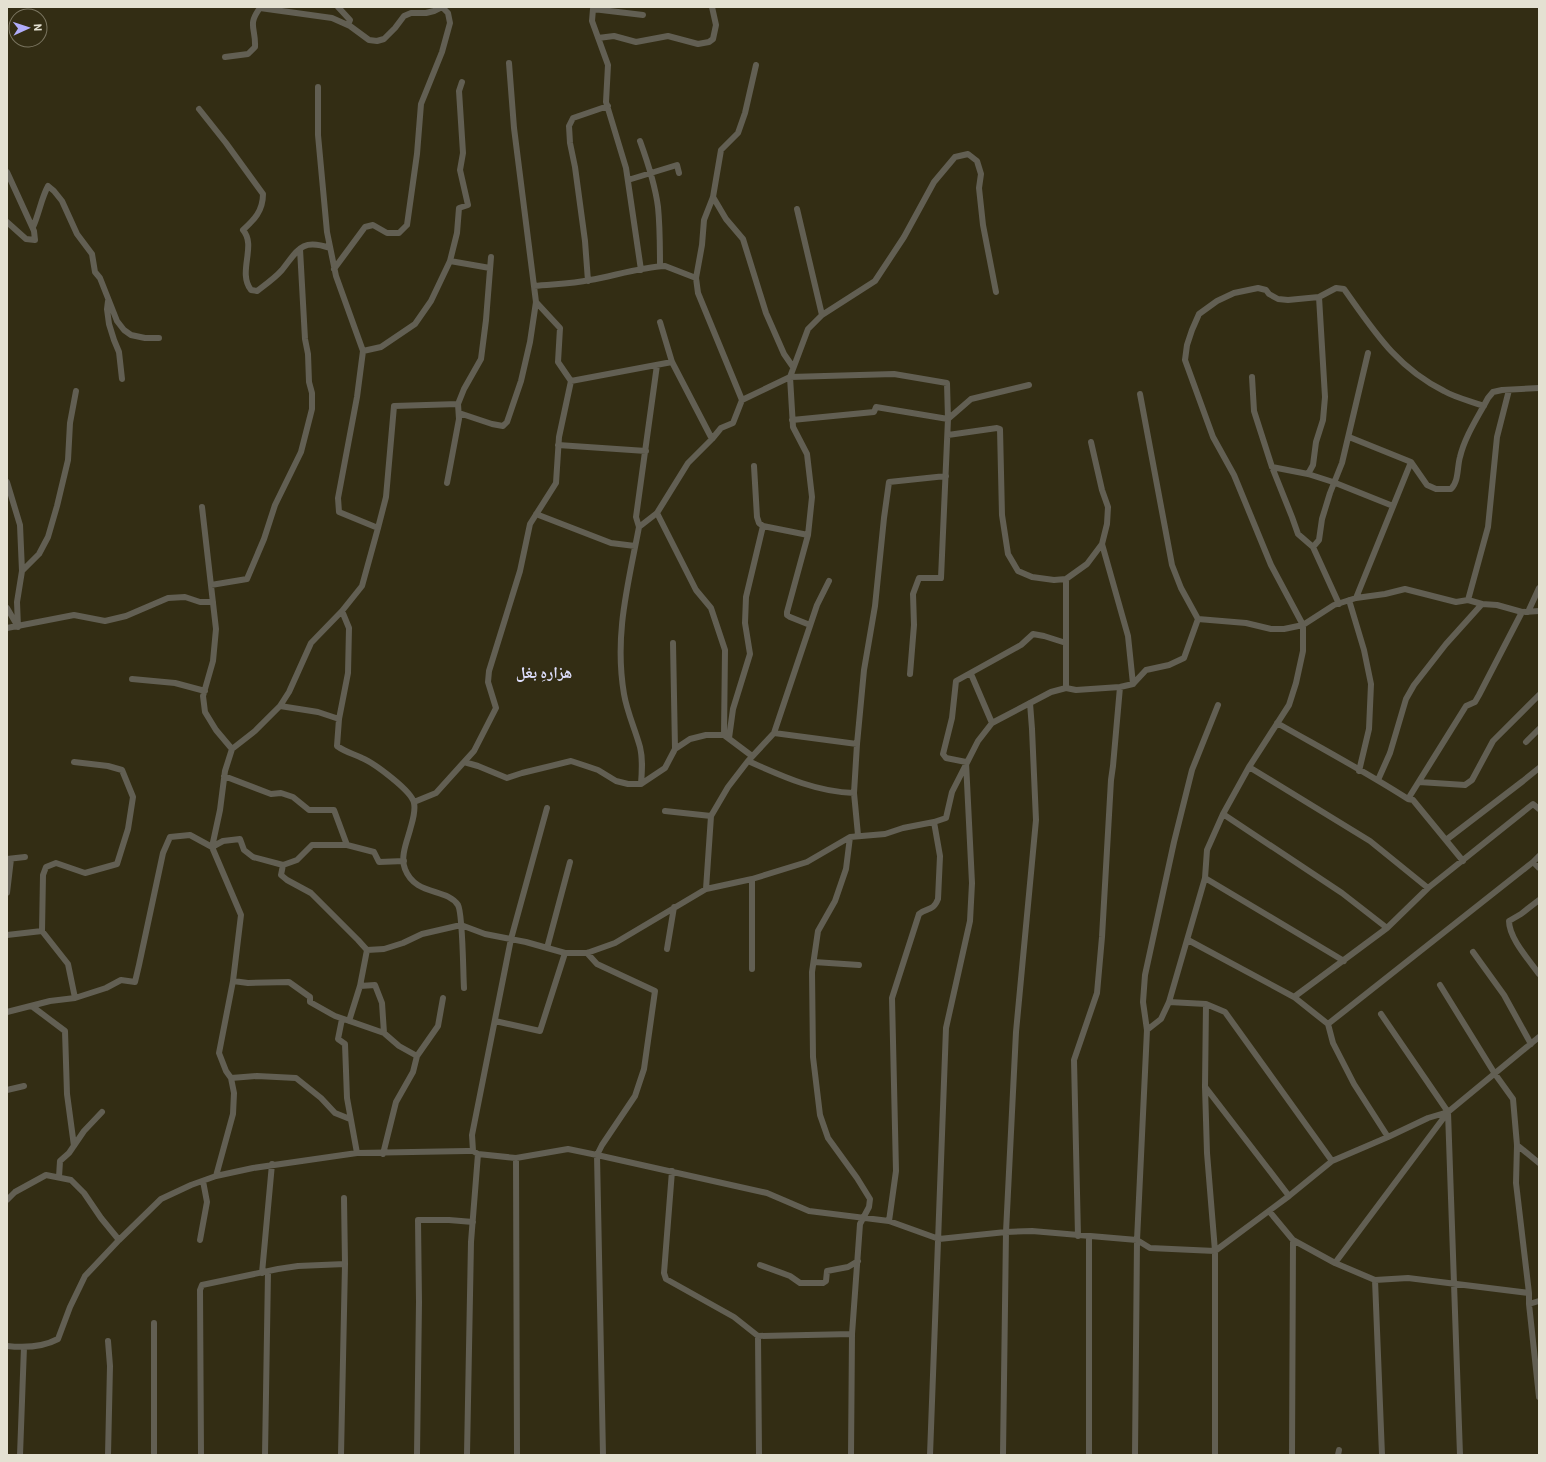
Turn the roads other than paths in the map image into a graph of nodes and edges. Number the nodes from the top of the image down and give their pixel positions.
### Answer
1 (338, 7) edge
2 (712, 7) edge
3 (643, 15) dead end
4 (348, 25) junction
5 (598, 38) junction
6 (225, 57) dead end
7 (509, 63) dead end
8 (756, 65) dead end
9 (462, 82) dead end
10 (318, 87) dead end
11 (608, 106) junction
12 (199, 110) dead end
13 (640, 141) dead end
14 (7, 172) edge
15 (651, 172) junction
16 (679, 173) dead end
17 (628, 180) junction
18 (713, 197) junction
19 (797, 209) dead end
20 (7, 222) edge
21 (33, 227) junction
22 (330, 248) junction
23 (300, 249) junction
24 (491, 256) dead end
25 (450, 261) junction
26 (660, 266) junction
27 (490, 268) junction
28 (334, 269) junction
29 (641, 270) junction
30 (696, 278) junction
31 (588, 281) junction
32 (534, 286) junction
33 (996, 292) dead end
34 (1319, 297) junction
35 (108, 300) junction
36 (536, 302) junction
37 (822, 315) junction
38 (660, 322) dead end
39 (159, 338) dead end
40 (363, 351) junction
41 (1368, 352) dead end
42 (672, 362) junction
43 (658, 365) junction
44 (793, 367) junction
45 (790, 377) junction
46 (1252, 377) dead end
47 (122, 379) dead end
48 (571, 381) junction
49 (1029, 385) dead end
50 (1539, 388) edge
51 (1509, 390) junction
52 (76, 391) dead end
53 (1140, 394) dead end
54 (742, 400) junction
55 (458, 404) junction
56 (1484, 406) junction
57 (460, 413) junction
58 (948, 419) junction
59 (792, 420) junction
60 (948, 436) junction
61 (1348, 437) junction
62 (712, 439) junction
63 (1091, 442) dead end
64 (558, 445) junction
65 (646, 451) junction
66 (1411, 462) junction
67 (754, 466) dead end
68 (1272, 467) junction
69 (1308, 474) junction
70 (946, 476) junction
71 (7, 482) edge
72 (1333, 482) junction
73 (447, 484) dead end
74 (1393, 506) junction
75 (202, 507) dead end
76 (657, 513) junction
77 (536, 514) junction
78 (763, 526) junction
79 (639, 527) junction
80 (378, 528) junction
81 (808, 534) junction
82 (1102, 544) junction
83 (636, 546) junction
84 (1313, 547) junction
85 (22, 571) junction
86 (1066, 579) junction
87 (829, 581) dead end
88 (211, 585) junction
89 (1539, 588) edge
90 (1356, 598) junction
91 (1349, 600) junction
92 (1468, 600) junction
93 (213, 602) junction
94 (1339, 604) junction
95 (1482, 604) junction
96 (7, 608) edge
97 (342, 611) junction
98 (1539, 611) edge
99 (1525, 612) junction
100 (1198, 619) junction
101 (810, 625) junction
102 (1303, 625) junction
103 (18, 627) junction
104 (7, 628) edge
105 (673, 643) dead end
106 (1066, 643) junction
107 (910, 674) dead end
108 (972, 674) junction
109 (132, 679) dead end
110 (1133, 684) junction
111 (1120, 687) junction
112 (1066, 688) junction
113 (205, 691) junction
114 (1539, 695) edge
115 (1030, 703) junction
116 (1218, 705) dead end
117 (280, 706) junction
118 (339, 719) junction
119 (992, 723) junction
120 (1277, 723) junction
121 (1539, 729) edge
122 (774, 733) junction
123 (727, 737) junction
124 (1526, 742) dead end
125 (857, 744) junction
126 (232, 749) junction
127 (675, 749) junction
128 (752, 756) junction
129 (748, 761) junction
130 (74, 762) dead end
131 (464, 762) junction
132 (966, 762) junction
133 (1249, 767) junction
134 (1539, 768) edge
135 (1359, 771) junction
136 (224, 776) junction
137 (1378, 780) junction
138 (1419, 782) junction
139 (641, 784) junction
140 (854, 793) junction
141 (1408, 799) junction
142 (414, 802) junction
143 (547, 808) dead end
144 (1539, 809) edge
145 (665, 811) dead end
146 (1223, 814) junction
147 (711, 816) junction
148 (934, 822) junction
149 (858, 835) junction
150 (850, 837) junction
151 (1446, 840) junction
152 (347, 845) junction
153 (212, 847) junction
154 (1539, 856) edge
155 (25, 857) dead end
156 (9, 859) edge
157 (404, 861) junction
158 (1463, 861) junction
159 (570, 862) dead end
160 (1533, 862) junction
161 (283, 865) junction
162 (1539, 868) edge
163 (1206, 878) junction
164 (752, 879) junction
165 (1428, 888) junction
166 (706, 889) junction
167 (7, 894) edge
168 (1539, 900) edge
169 (674, 907) junction
170 (461, 925) junction
171 (1386, 928) junction
172 (42, 931) junction
173 (7, 935) edge
174 (511, 939) junction
175 (1188, 940) junction
176 (547, 948) junction
177 (667, 949) dead end
178 (367, 950) junction
179 (1473, 952) dead end
180 (565, 953) junction
181 (587, 953) junction
182 (1344, 961) junction
183 (814, 962) junction
184 (859, 965) dead end
185 (752, 969) dead end
186 (1539, 974) edge
187 (233, 981) junction
188 (1440, 985) dead end
189 (360, 986) junction
190 (464, 988) dead end
191 (1294, 997) junction
192 (75, 998) junction
193 (443, 998) dead end
194 (1169, 1002) junction
195 (1206, 1004) junction
196 (33, 1006) junction
197 (7, 1012) edge
198 (1381, 1014) dead end
199 (342, 1019) junction
200 (349, 1021) junction
201 (495, 1021) junction
202 (1328, 1024) junction
203 (1147, 1030) junction
204 (384, 1033) junction
205 (1539, 1037) edge
206 (1531, 1044) junction
207 (417, 1056) junction
208 (1495, 1074) junction
209 (231, 1078) junction
210 (24, 1086) dead end
211 (1205, 1087) junction
212 (7, 1090) edge
213 (102, 1112) dead end
214 (1448, 1112) junction
215 (350, 1119) junction
216 (1388, 1137) junction
217 (1517, 1145) junction
218 (74, 1146) junction
219 (357, 1153) junction
220 (475, 1153) junction
221 (383, 1154) junction
222 (597, 1155) junction
223 (516, 1158) junction
224 (1332, 1160) junction
225 (1539, 1163) edge
226 (272, 1164) junction
227 (672, 1171) junction
228 (216, 1176) junction
229 (59, 1177) junction
230 (203, 1181) junction
231 (1289, 1196) junction
232 (344, 1198) dead end
233 (7, 1200) edge
234 (1269, 1211) junction
235 (864, 1217) junction
236 (889, 1221) junction
237 (473, 1222) junction
238 (1006, 1232) junction
239 (1078, 1236) junction
240 (1089, 1237) junction
241 (939, 1239) junction
242 (119, 1240) junction
243 (200, 1240) dead end
244 (1137, 1240) junction
245 (1293, 1240) junction
246 (1215, 1251) junction
247 (858, 1262) junction
248 (1335, 1263) junction
249 (345, 1264) junction
250 (760, 1265) dead end
251 (265, 1272) junction
252 (1375, 1280) junction
253 (1454, 1283) junction
254 (1529, 1293) junction
255 (1539, 1301) edge
256 (1529, 1304) junction
257 (154, 1323) dead end
258 (852, 1334) junction
259 (758, 1336) junction
260 (108, 1341) dead end
261 (7, 1346) edge
262 (24, 1348) junction
263 (1539, 1397) edge
264 (20, 1455) edge
265 (108, 1455) edge
266 (154, 1455) edge
267 (201, 1455) edge
268 (265, 1455) edge
269 (341, 1455) edge
270 (417, 1455) edge
271 (467, 1455) edge
272 (517, 1455) edge
273 (603, 1455) edge
274 (759, 1455) edge
275 (851, 1455) edge
276 (930, 1455) edge
277 (1003, 1455) edge
278 (1089, 1455) edge
279 (1135, 1455) edge
280 (1215, 1455) edge
281 (1292, 1455) edge
282 (1382, 1455) edge
283 (1460, 1455) edge

1 - 4 street
2 - 5 street
3 - 5 street
4 - 6 street
4 - 28 street
5 - 11 street
7 - 32 street
8 - 18 street
9 - 25 street
10 - 22 street
11 - 17 street
11 - 31 street
12 - 23 street
13 - 15 street
14 - 21 street
15 - 16 street
15 - 17 street
15 - 26 street
17 - 29 street
18 - 30 street
18 - 44 street
19 - 37 street
20 - 21 street
21 - 35 street
22 - 23 street
22 - 28 street
23 - 88 street
24 - 27 street
25 - 27 street
25 - 40 street
26 - 29 street
26 - 30 street
27 - 55 street
28 - 40 street
29 - 31 street
30 - 54 street
31 - 32 street
32 - 36 street
33 - 37 street
34 - 56 street
34 - 69 street
34 - 102 street
35 - 39 street
35 - 47 street
36 - 48 street
36 - 57 street
37 - 44 street
38 - 42 street
40 - 80 street
41 - 61 street
42 - 43 street
42 - 62 street
43 - 48 street
43 - 65 street
44 - 45 street
45 - 54 street
45 - 58 street
45 - 59 street
46 - 68 street
48 - 64 street
49 - 58 street
50 - 51 street
51 - 56 street
51 - 92 street
52 - 85 street
53 - 100 street
54 - 62 street
55 - 57 street
55 - 80 street
56 - 66 street
57 - 73 street
58 - 59 street
58 - 60 street
59 - 81 street
60 - 70 street
60 - 86 street
61 - 66 street
61 - 72 street
62 - 76 street
63 - 82 street
64 - 65 street
64 - 77 street
65 - 79 street
66 - 74 street
67 - 78 street
68 - 69 street
68 - 84 street
69 - 72 street
70 - 107 street
70 - 125 street
71 - 85 street
72 - 74 street
72 - 84 street
74 - 90 street
75 - 88 street
76 - 79 street
76 - 123 street
77 - 83 street
77 - 131 street
78 - 81 street
78 - 123 street
79 - 83 street
80 - 97 street
81 - 101 street
82 - 86 street
82 - 110 street
83 - 139 street
84 - 94 street
85 - 103 street
86 - 106 street
87 - 101 street
88 - 93 street
89 - 99 street
90 - 91 street
90 - 92 street
91 - 94 street
91 - 135 street
92 - 95 street
93 - 103 street
93 - 113 street
94 - 102 street
95 - 99 street
95 - 137 street
96 - 103 street
97 - 117 street
97 - 118 street
98 - 99 street
99 - 138 street
100 - 102 street
100 - 110 street
101 - 122 street
102 - 120 street
103 - 104 street
105 - 127 street
106 - 108 street
106 - 112 street
108 - 119 street
108 - 132 street
109 - 113 street
110 - 111 street
111 - 112 street
111 - 239 street
112 - 115 street
113 - 126 street
114 - 138 street
115 - 119 street
115 - 238 street
116 - 203 street
117 - 118 street
117 - 126 street
118 - 142 street
119 - 132 street
120 - 133 street
120 - 135 street
121 - 124 street
122 - 125 street
122 - 128 street
123 - 127 street
123 - 128 street
125 - 140 street
126 - 136 street
127 - 139 street
128 - 129 street
129 - 140 street
129 - 147 street
130 - 172 street
131 - 139 street
131 - 142 street
132 - 148 street
132 - 241 street
133 - 146 street
133 - 165 street
134 - 151 street
135 - 137 street
136 - 152 street
136 - 153 street
137 - 141 street
138 - 141 street
140 - 149 street
141 - 151 street
142 - 157 street
143 - 174 street
144 - 158 street
145 - 147 street
146 - 163 street
146 - 171 street
147 - 166 street
148 - 149 street
148 - 236 street
149 - 150 street
150 - 164 street
150 - 183 street
151 - 158 street
152 - 157 street
152 - 161 street
153 - 161 street
153 - 187 street
153 - 192 street
154 - 160 street
155 - 156 street
156 - 167 street
157 - 170 street
158 - 165 street
159 - 176 street
160 - 162 street
160 - 202 street
161 - 178 street
163 - 175 street
163 - 182 street
164 - 166 street
164 - 185 street
165 - 171 street
166 - 169 street
168 - 186 street
169 - 177 street
169 - 181 street
170 - 174 street
170 - 178 street
170 - 190 street
171 - 182 street
172 - 173 street
172 - 192 street
174 - 176 street
174 - 201 street
175 - 191 street
175 - 194 street
176 - 180 street
178 - 189 street
179 - 206 street
180 - 181 street
180 - 201 street
181 - 222 street
182 - 191 street
183 - 184 street
183 - 235 street
187 - 199 street
187 - 209 street
188 - 208 street
189 - 200 street
189 - 204 street
191 - 202 street
192 - 196 street
193 - 207 street
194 - 195 street
194 - 203 street
195 - 211 street
195 - 224 street
196 - 197 street
196 - 218 street
198 - 214 street
199 - 200 street
199 - 215 street
200 - 204 street
201 - 220 street
202 - 216 street
203 - 244 street
204 - 207 street
205 - 206 street
206 - 208 street
207 - 221 street
208 - 214 street
208 - 217 street
209 - 215 street
209 - 228 street
210 - 212 street
211 - 231 street
211 - 246 street
213 - 218 street
214 - 216 street
214 - 248 street
214 - 253 street
215 - 219 street
216 - 224 street
217 - 225 street
217 - 254 street
218 - 229 street
219 - 221 street
219 - 226 street
220 - 221 street
220 - 223 street
220 - 237 street
222 - 223 street
222 - 227 street
222 - 273 street
223 - 272 street
224 - 231 street
226 - 228 street
226 - 251 street
227 - 235 street
227 - 259 street
228 - 230 street
229 - 233 street
229 - 242 street
230 - 242 street
230 - 243 street
231 - 234 street
232 - 249 street
234 - 245 street
234 - 246 street
235 - 236 street
235 - 247 street
236 - 241 street
237 - 270 street
237 - 271 street
238 - 239 street
238 - 241 street
238 - 277 street
239 - 240 street
240 - 244 street
240 - 278 street
241 - 276 street
242 - 262 street
244 - 246 street
244 - 279 street
245 - 248 street
245 - 281 street
246 - 280 street
247 - 250 street
247 - 258 street
248 - 252 street
249 - 251 street
249 - 269 street
251 - 267 street
251 - 268 street
252 - 253 street
252 - 282 street
253 - 254 street
253 - 283 street
254 - 256 street
255 - 256 street
256 - 263 street
257 - 266 street
258 - 259 street
258 - 275 street
259 - 274 street
260 - 265 street
261 - 262 street
262 - 264 street

